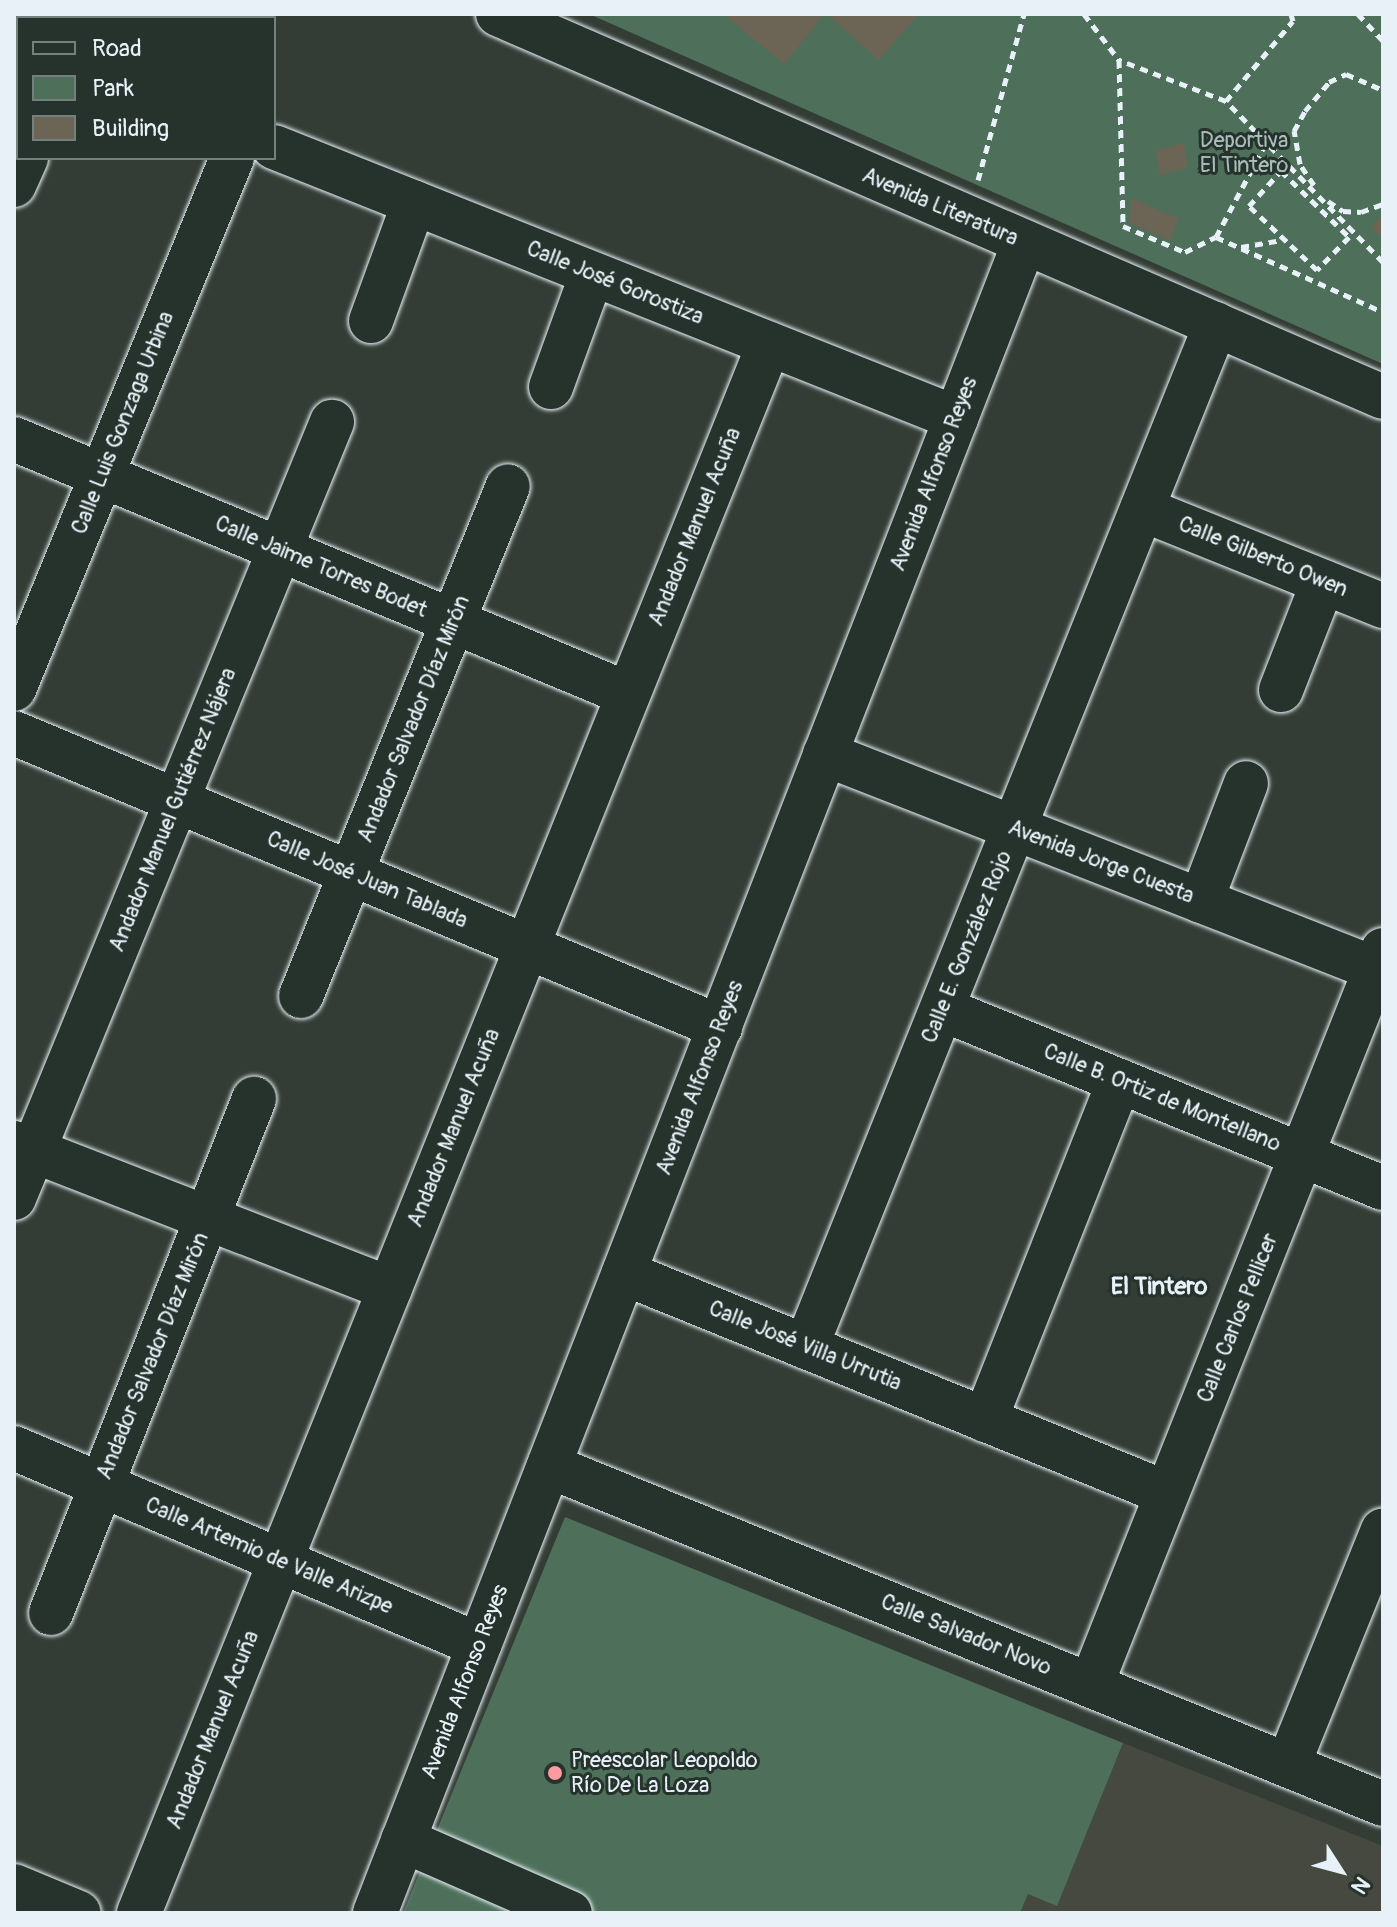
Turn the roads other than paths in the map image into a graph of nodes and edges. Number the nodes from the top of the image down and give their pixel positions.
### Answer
1 (498, 14) edge
2 (276, 148) edge
3 (25, 160) edge
4 (231, 160) edge
5 (14, 185) edge
6 (414, 203) junction
7 (1024, 243) junction
8 (592, 274) junction
9 (371, 321) dead end
10 (1216, 324) junction
11 (769, 344) junction
12 (551, 387) dead end
13 (1383, 397) edge
14 (956, 418) junction
15 (332, 422) dead end
16 (14, 439) edge
17 (102, 475) junction
18 (508, 486) dead end
19 (1142, 509) junction
20 (280, 549) junction
21 (1323, 582) junction
22 (1383, 606) edge
23 (453, 622) junction
24 (14, 689) edge
25 (1281, 690) dead end
26 (628, 694) junction
27 (14, 733) edge
28 (825, 754) junction
29 (1246, 783) dead end
30 (177, 801) junction
31 (1015, 828) junction
32 (351, 873) junction
33 (1201, 901) junction
34 (527, 947) junction
35 (1380, 960) edge
36 (301, 996) dead end
37 (942, 1009) junction
38 (720, 1027) junction
39 (1119, 1081) junction
40 (254, 1099) dead end
41 (24, 1147) edge
42 (1305, 1156) junction
43 (1383, 1188) edge
44 (14, 1198) edge
45 (207, 1218) junction
46 (624, 1273) junction
47 (390, 1289) junction
48 (806, 1347) junction
49 (985, 1420) junction
50 (14, 1448) edge
51 (549, 1466) junction
52 (101, 1485) junction
53 (1166, 1493) junction
54 (1383, 1530) edge
55 (281, 1561) junction
56 (1374, 1581) edge
57 (51, 1613) dead end
58 (479, 1645) junction
59 (1091, 1685) junction
60 (1288, 1765) junction
61 (1383, 1804) edge
62 (403, 1840) junction
63 (14, 1886) edge
64 (79, 1913) edge
65 (139, 1913) edge
66 (375, 1913) edge
67 (570, 1913) edge

1 - 7 street, Avenida Literatura
2 - 6 street, Calle José Gorostiza
3 - 5 street
4 - 17 street, Calle Luis Gonzaga Urbina
6 - 8 street, Calle José Gorostiza
6 - 9 street
7 - 10 street, Avenida Literatura
7 - 14 street, Avenida Alfonso Reyes
8 - 11 street, Calle José Gorostiza
8 - 12 street
10 - 13 street, Avenida Literatura
10 - 19 street, Calle E. González Rojo
11 - 14 street, Calle José Gorostiza
11 - 26 street, Andador Manuel Acuña
14 - 28 street, Avenida Alfonso Reyes
15 - 20 street, Andador Manuel Gutiérrez Nájera
16 - 17 street, Calle Jaime Torres Bodet
17 - 20 street, Calle Jaime Torres Bodet
17 - 24 street, Calle Luis Gonzaga Urbina
18 - 23 street, Andador Salvador Díaz Mirón
19 - 21 street, Calle Gilberto Owen
19 - 31 street, Calle E. González Rojo
20 - 23 street, Calle Jaime Torres Bodet
20 - 30 street, Andador Manuel Gutiérrez Nájera
21 - 22 street, Calle Gilberto Owen
21 - 25 street
23 - 26 street, Calle Jaime Torres Bodet
23 - 32 street, Andador Salvador Díaz Mirón
26 - 34 street, Andador Manuel Acuña
27 - 30 street, Calle José Juan Tablada
28 - 31 street, Avenida Jorge Cuesta
28 - 38 street, Avenida Alfonso Reyes
29 - 33 street
30 - 32 street, Calle José Juan Tablada
30 - 41 street, Andador Manuel Gutiérrez Nájera
31 - 33 street, Avenida Jorge Cuesta
31 - 37 street, Calle E. González Rojo
32 - 34 street, Calle José Juan Tablada
32 - 36 street, Andador Salvador Díaz Mirón
33 - 35 street, Avenida Jorge Cuesta
34 - 38 street, Calle José Juan Tablada
34 - 47 street, Andador Manuel Acuña
35 - 42 street, Calle Carlos Pellicer
37 - 39 street, Calle B. Ortiz de Montellano
37 - 48 street, Calle E. González Rojo
38 - 46 street, Avenida Alfonso Reyes
39 - 42 street, Calle B. Ortiz de Montellano
39 - 49 street
40 - 45 street, Andador Salvador Díaz Mirón
41 - 44 street, Andador Manuel Gutiérrez Nájera
41 - 45 street
42 - 43 street, Calle B. Ortiz de Montellano
42 - 53 street, Calle Carlos Pellicer
45 - 47 street
45 - 52 street, Andador Salvador Díaz Mirón
46 - 48 street, Calle José Villa Urrutia
46 - 51 street, Avenida Alfonso Reyes
47 - 55 street, Andador Manuel Acuña
48 - 49 street, Calle José Villa Urrutia
49 - 53 street, Calle José Villa Urrutia
50 - 52 street, Calle Artemio de Valle Arizpe
51 - 58 street, Avenida Alfonso Reyes
51 - 59 street, Calle Salvador Novo
52 - 55 street, Calle Artemio de Valle Arizpe
52 - 57 street, Andador Salvador Díaz Mirón
53 - 59 street, Calle Carlos Pellicer
54 - 56 street
55 - 58 street, Calle Artemio de Valle Arizpe
55 - 65 street, Andador Manuel Acuña
56 - 60 street
58 - 62 street, Avenida Alfonso Reyes
59 - 60 street, Calle Salvador Novo
60 - 61 street, Calle Salvador Novo
62 - 66 street, Avenida Alfonso Reyes
62 - 67 street
63 - 64 street

